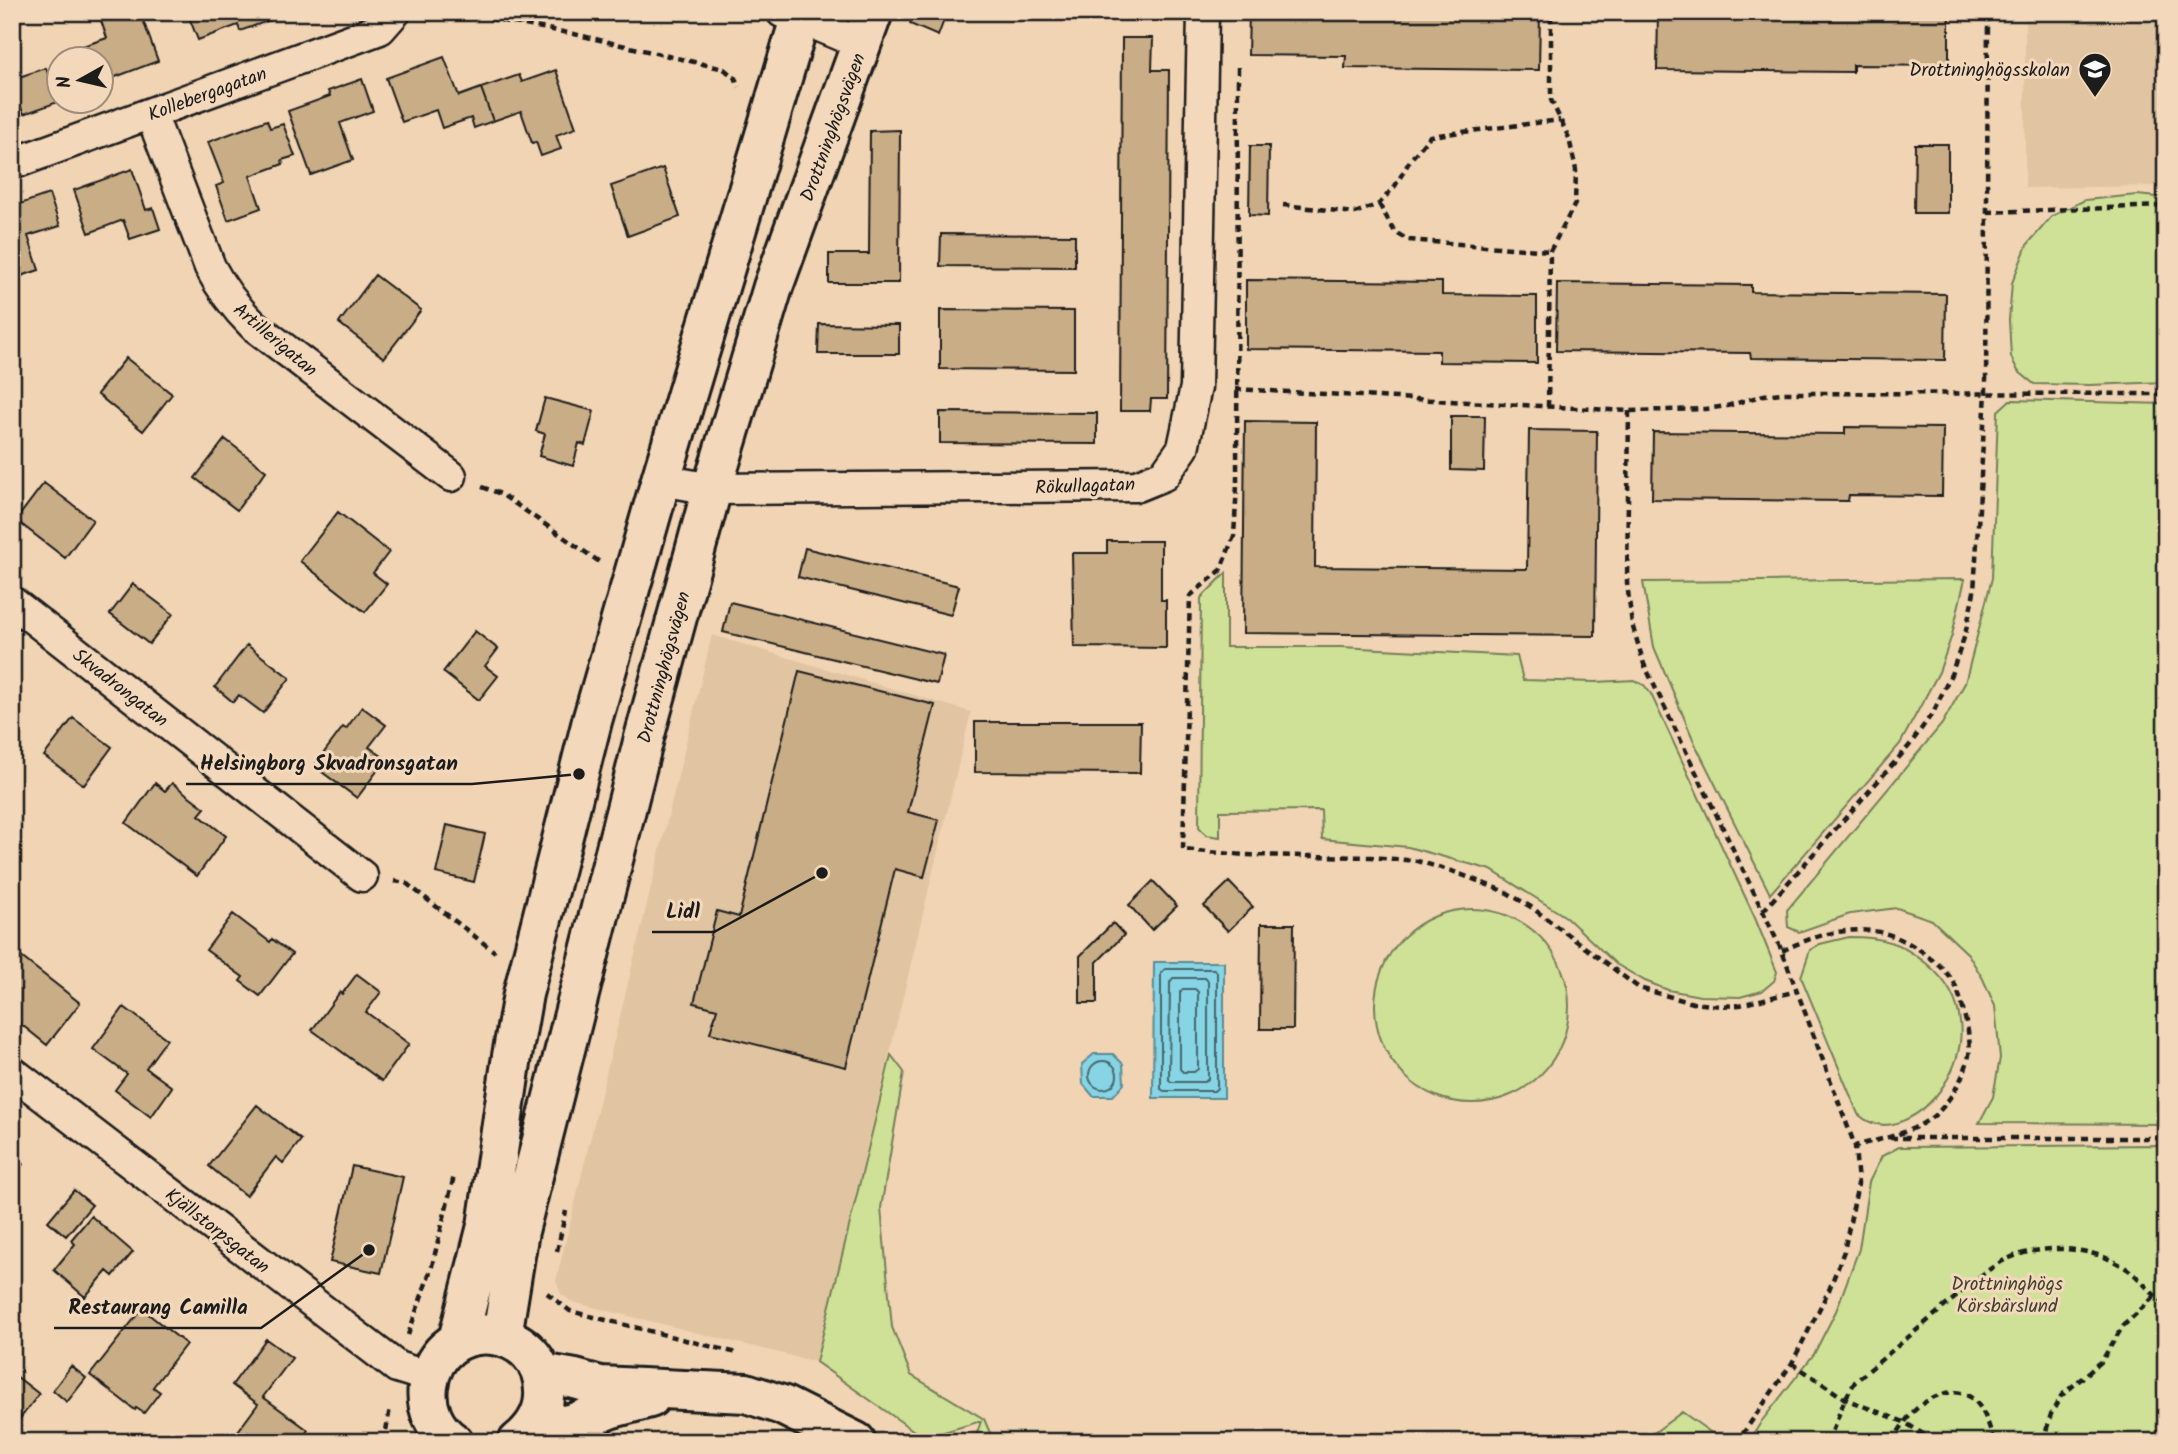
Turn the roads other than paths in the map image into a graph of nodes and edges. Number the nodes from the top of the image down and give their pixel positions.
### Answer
1 (395, 12) edge
2 (1203, 12) edge
3 (795, 14) edge
4 (868, 28) edge
5 (151, 114) junction
6 (12, 164) edge
7 (451, 476) road end
8 (661, 480) junction
9 (712, 489) junction
10 (12, 602) edge
11 (362, 876) road end
12 (12, 1072) edge
13 (493, 1280) junction
14 (502, 1336) junction
15 (458, 1340) junction
16 (541, 1373) junction
17 (429, 1377) junction
18 (679, 1391) junction
19 (442, 1437) edge
20 (524, 1437) edge
21 (856, 1442) edge

1 - 5 street, Kollebergagatan
2 - 9 street, Rökullagatan
3 - 4 street
3 - 8 street, Drottninghögsvägen
4 - 9 street, Drottninghögsvägen
5 - 6 street, Kollebergagatan
5 - 7 street, Artillerigatan
8 - 9 street, Rökullagatan
8 - 13 street, Drottninghögsvägen
9 - 13 street, Drottninghögsvägen
10 - 11 street, Skvadrongatan
12 - 17 street, Kjällstorpsgatan
13 - 14 street, Drottninghögsvägen
13 - 15 street, Drottninghögsvägen
14 - 15 street
14 - 16 street
15 - 17 street
16 - 18 street
16 - 20 street
17 - 19 street
18 - 20 street
18 - 21 street

